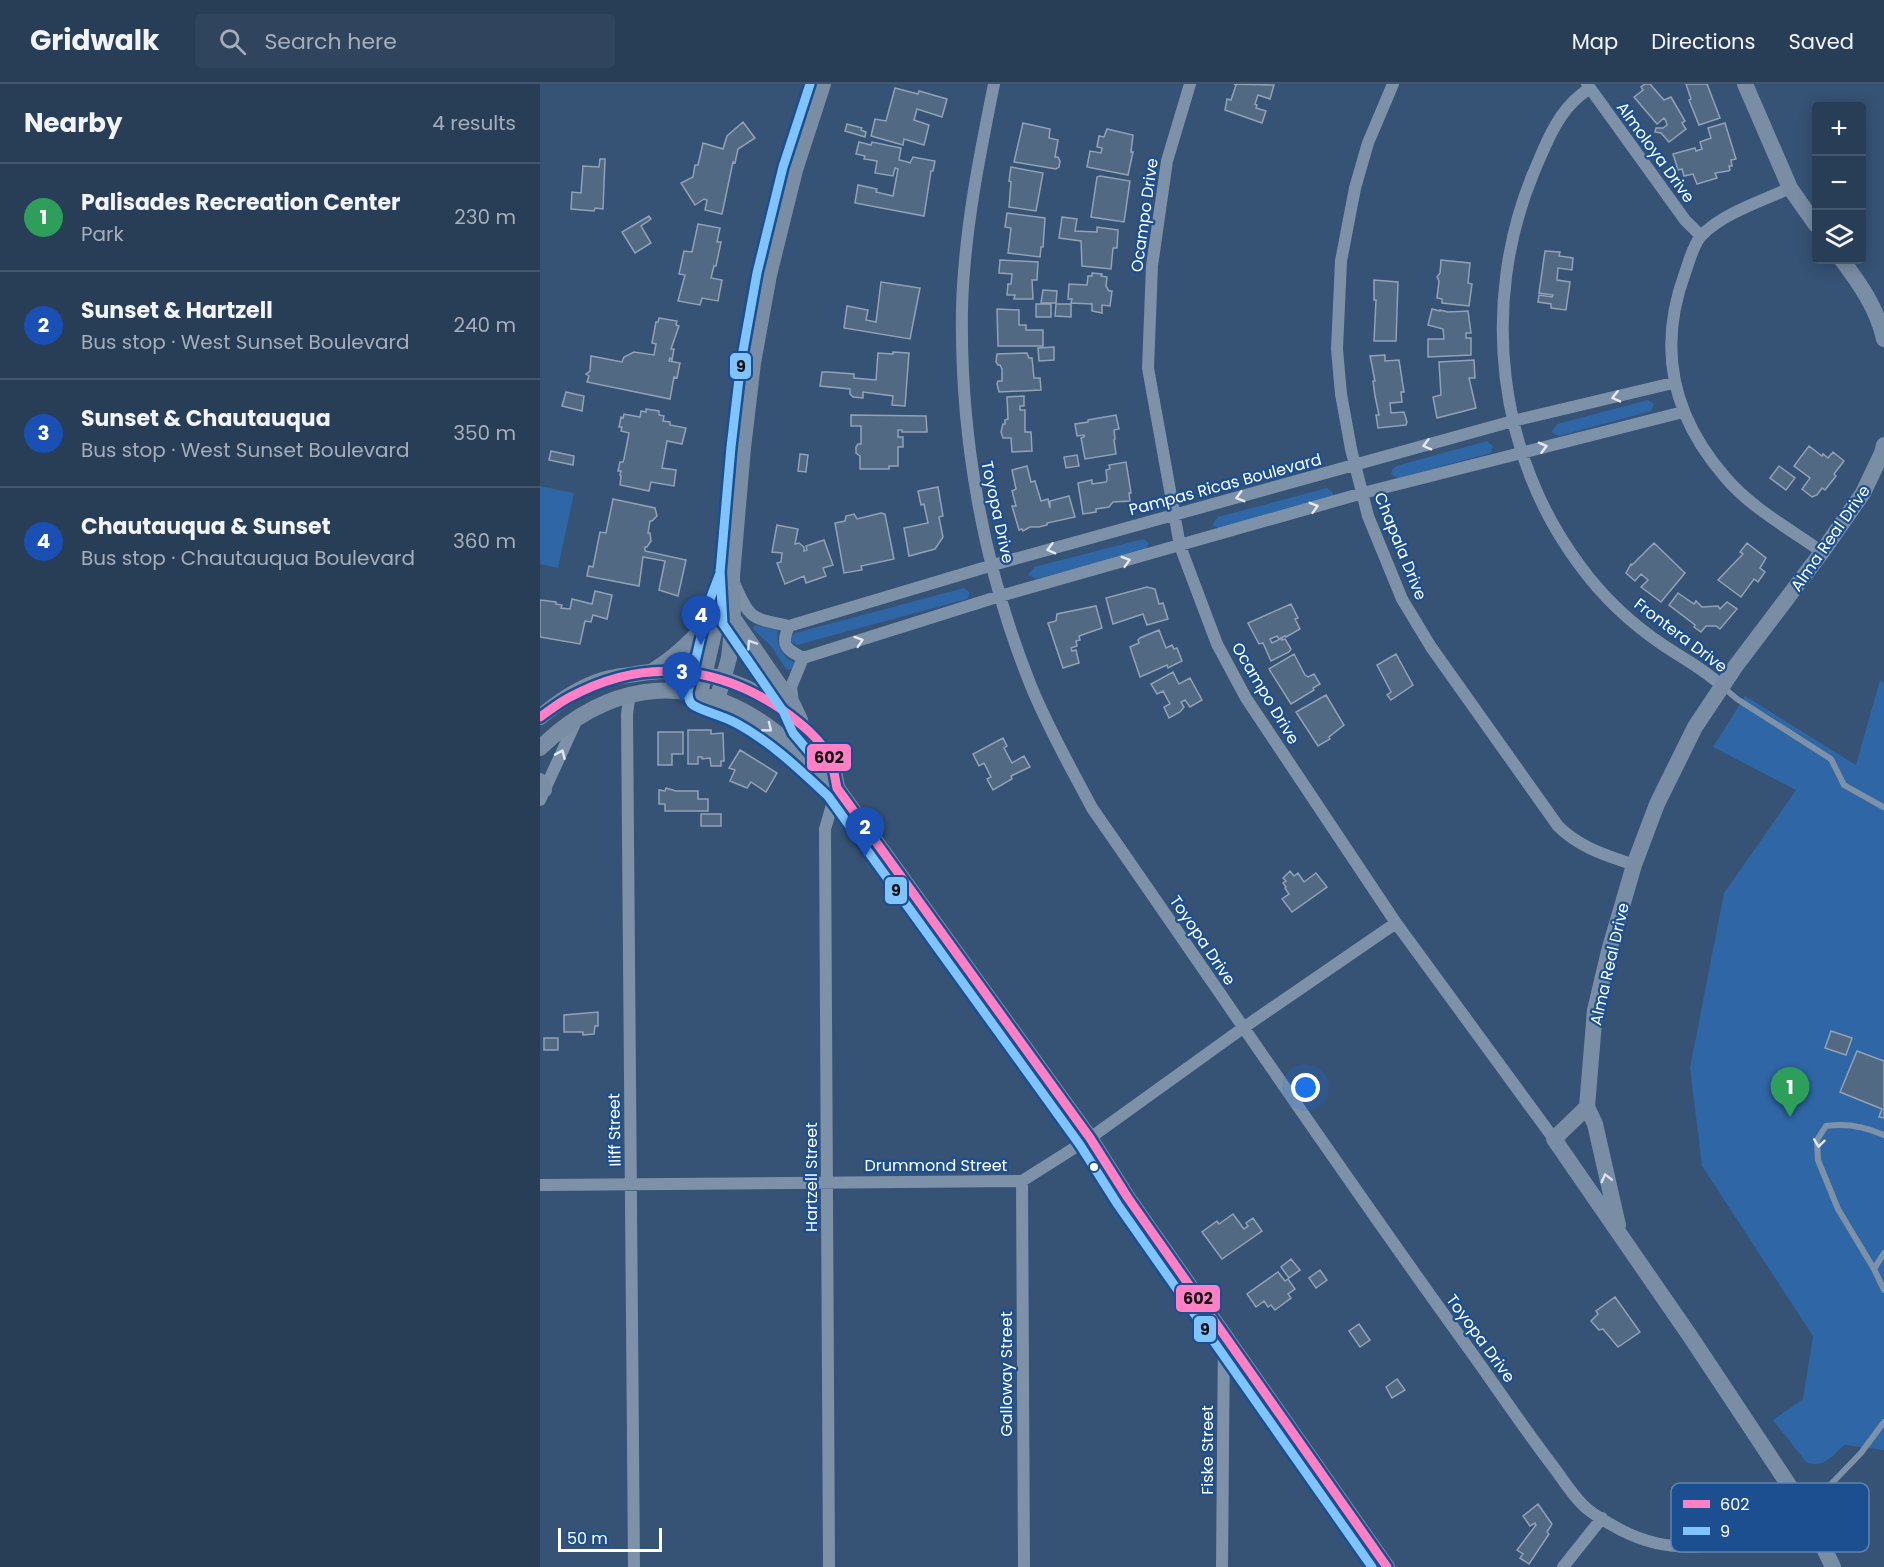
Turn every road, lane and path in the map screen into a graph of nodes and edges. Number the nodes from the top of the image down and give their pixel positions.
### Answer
1 (823, 84) edge
2 (994, 84) edge
3 (1190, 84) edge
4 (1393, 84) edge
5 (1745, 84) edge
6 (1588, 86) edge
7 (1790, 188) junction
8 (1812, 219) edge
9 (1701, 237) junction
10 (1845, 264) edge
11 (1884, 339) edge
12 (1673, 383) junction
13 (1683, 412) junction
14 (1513, 421) junction
15 (1884, 445) edge
16 (1520, 452) junction
17 (1355, 465) junction
18 (1363, 493) junction
19 (1174, 515) junction
20 (1180, 546) junction
21 (1822, 552) junction
22 (993, 565) junction
23 (732, 576) junction
24 (1000, 596) junction
25 (720, 606) junction
26 (733, 618) junction
27 (789, 626) junction
28 (803, 658) junction
29 (654, 670) junction
30 (704, 674) junction
31 (723, 678) junction
32 (1722, 687) junction
33 (630, 693) junction
34 (700, 695) junction
35 (717, 700) junction
36 (793, 705) junction
37 (540, 717) edge
38 (578, 717) junction
39 (803, 726) junction
40 (540, 748) edge
41 (837, 788) junction
42 (541, 790) edge
43 (1883, 807) edge
44 (1634, 865) junction
45 (1396, 923) junction
46 (1243, 1028) junction
47 (1587, 1107) junction
48 (1884, 1135) edge
49 (1090, 1138) junction
50 (1554, 1139) junction
51 (1022, 1181) junction
52 (828, 1182) junction
53 (631, 1184) junction
54 (540, 1185) edge
55 (1620, 1235) junction
56 (1884, 1253) edge
57 (1874, 1269) junction
58 (1884, 1290) edge
59 (1224, 1334) junction
60 (1884, 1422) edge
61 (1788, 1483) edge
62 (1832, 1483) edge
63 (1602, 1518) junction
64 (1671, 1546) edge
65 (1826, 1552) edge
66 (634, 1567) edge
67 (829, 1567) edge
68 (1024, 1567) edge
69 (1222, 1567) edge
70 (1387, 1567) edge
71 (1563, 1567) edge
72 (1833, 1567) edge

1 - 23 street
2 - 22 street, Toyopa Drive
3 - 19 street, Ocampo Drive
4 - 17 street, Chapala Drive
5 - 7 street
6 - 9 street, Almoloya Drive
6 - 14 street, Frontera Drive
7 - 8 street
7 - 9 street
9 - 12 street
10 - 11 street
12 - 13 street
12 -> 14 street, Pampas Ricas Boulevard
16 -> 13 street
13 - 21 street
14 - 16 street, Frontera Drive
14 -> 17 street, Pampas Ricas Boulevard
15 - 21 street, Alma Real Drive
16 - 18 street
16 - 32 street, Frontera Drive
17 - 18 street, Chapala Drive
17 -> 19 street, Pampas Ricas Boulevard
20 -> 18 street
18 - 44 street, Chapala Drive
19 - 20 street, Ocampo Drive
19 -> 22 street, Pampas Ricas Boulevard
24 -> 20 street
20 - 45 street, Ocampo Drive
21 - 32 street, Alma Real Drive
22 - 24 street, Toyopa Drive
22 - 27 street, Pampas Ricas Boulevard
23 - 25 street
23 - 26 street
23 - 27 street
28 -> 24 street
24 - 46 street, Toyopa Drive
25 - 29 street
25 - 30 street
26 - 31 street
36 -> 26 street
27 - 28 street
28 - 36 street
29 - 30 street
29 - 37 street
30 - 31 street
30 - 34 street
31 - 35 street
31 - 39 street
32 - 43 lane
32 - 44 street, Alma Real Drive
33 - 34 street
33 - 38 street
33 - 53 street, Iliff Street
34 - 35 street
35 -> 41 street
36 - 39 street
38 - 40 street
42 -> 38 street
39 - 41 street
41 - 49 street
41 - 52 street, Hartzell Street
44 - 47 street, Alma Real Drive
45 - 46 street, Drummond Street
45 - 50 street, Ocampo Drive
46 - 49 street, Drummond Street
46 - 63 street, Toyopa Drive
47 - 50 street
55 -> 47 street
48 -> 57 lane
49 - 51 street, Drummond Street
49 - 59 street
50 - 55 street
51 - 52 street, Drummond Street
51 - 68 street, Galloway Street
52 - 53 street, Drummond Street
52 - 67 street, Hartzell Street
53 - 54 street, Drummond Street
53 - 66 street, Iliff Street
55 - 61 street
56 - 57 lane
57 - 58 lane
59 - 69 street, Fiske Street
59 - 70 street
60 - 62 lane
63 - 64 street, Toyopa Drive
63 - 71 street
65 - 72 street

